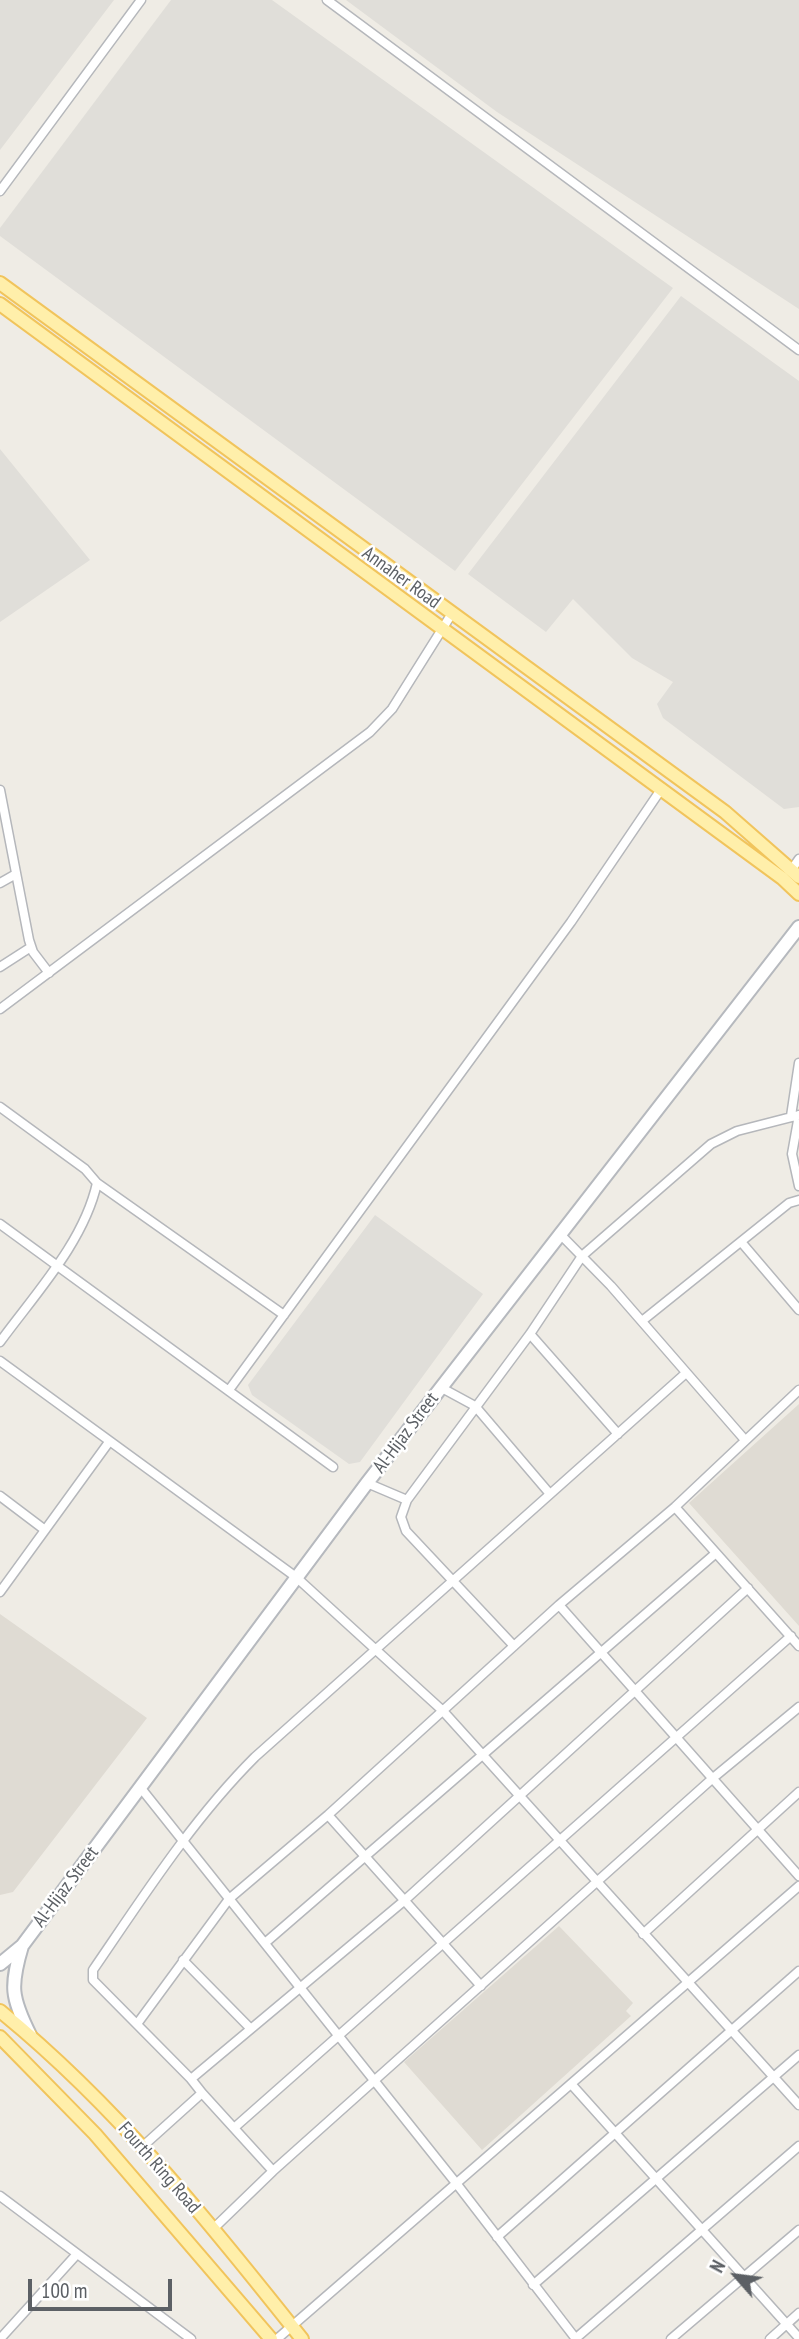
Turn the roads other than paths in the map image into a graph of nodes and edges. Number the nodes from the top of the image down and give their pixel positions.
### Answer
1 (141, 0) edge
2 (327, 0) edge
3 (0, 191) edge
4 (0, 283) edge
5 (0, 304) edge
6 (799, 350) edge
7 (451, 615) junction
8 (443, 629) junction
9 (662, 788) junction
10 (0, 790) edge
11 (1, 801) edge
12 (797, 868) edge
13 (16, 874) junction
14 (0, 883) edge
15 (799, 894) edge
16 (799, 927) edge
17 (31, 947) junction
18 (0, 967) edge
19 (49, 973) junction
20 (0, 1009) edge
21 (799, 1063) edge
22 (0, 1107) edge
23 (796, 1116) edge
24 (97, 1183) junction
25 (799, 1183) edge
26 (799, 1200) edge
27 (0, 1224) edge
28 (559, 1233) junction
29 (742, 1243) junction
30 (582, 1256) junction
31 (57, 1265) junction
32 (799, 1310) edge
33 (284, 1315) junction
34 (642, 1321) junction
35 (530, 1334) junction
36 (0, 1342) edge
37 (0, 1361) edge
38 (686, 1373) junction
39 (440, 1387) junction
40 (229, 1390) junction
41 (799, 1390) edge
42 (475, 1406) junction
43 (618, 1434) junction
44 (745, 1440) junction
45 (108, 1442) junction
46 (333, 1466) dead end
47 (367, 1483) junction
48 (550, 1494) junction
49 (0, 1496) edge
50 (407, 1500) junction
51 (675, 1507) junction
52 (45, 1530) junction
53 (716, 1553) junction
54 (296, 1577) junction
55 (452, 1582) junction
56 (748, 1588) junction
57 (0, 1592) edge
58 (559, 1605) junction
59 (791, 1636) junction
60 (514, 1646) junction
61 (799, 1646) edge
62 (375, 1648) junction
63 (601, 1652) junction
64 (634, 1691) junction
65 (799, 1707) edge
66 (443, 1711) junction
67 (676, 1737) junction
68 (484, 1756) junction
69 (713, 1778) junction
70 (140, 1787) junction
71 (799, 1793) edge
72 (518, 1795) junction
73 (328, 1815) junction
74 (759, 1829) junction
75 (560, 1841) junction
76 (183, 1844) junction
77 (365, 1857) junction
78 (799, 1876) edge
79 (597, 1884) junction
80 (799, 1885) edge
81 (229, 1899) junction
82 (405, 1900) junction
83 (643, 1934) junction
84 (443, 1942) junction
85 (265, 1943) junction
86 (22, 1946) junction
87 (183, 1959) junction
88 (0, 1964) edge
89 (799, 1972) edge
90 (687, 1982) junction
91 (481, 1986) junction
92 (299, 1988) junction
93 (0, 2011) edge
94 (137, 2024) junction
95 (250, 2028) junction
96 (730, 2032) junction
97 (30, 2036) junction
98 (0, 2037) edge
99 (338, 2037) junction
100 (799, 2055) edge
101 (774, 2078) junction
102 (191, 2079) junction
103 (373, 2083) junction
104 (572, 2085) junction
105 (202, 2093) junction
106 (799, 2105) edge
107 (234, 2128) junction
108 (614, 2133) junction
109 (799, 2146) edge
110 (142, 2147) junction
111 (273, 2171) junction
112 (657, 2180) junction
113 (456, 2183) junction
114 (0, 2196) edge
115 (213, 2229) junction
116 (700, 2229) junction
117 (799, 2230) edge
118 (497, 2237) junction
119 (77, 2254) junction
120 (744, 2278) junction
121 (533, 2286) junction
122 (799, 2313) edge
123 (786, 2325) junction
124 (292, 2327) junction
125 (799, 2338) edge
126 (0, 2339) edge
127 (191, 2339) edge
128 (271, 2339) edge
129 (277, 2339) edge
130 (302, 2339) edge
131 (576, 2339) edge
132 (671, 2339) edge
133 (770, 2339) edge

1 - 3 street
2 - 6 street
4 - 7 main road, Annaher Road
5 - 8 main road, Annaher Road
7 - 8 street
7 - 12 main road, Annaher Road
8 - 9 main road, Annaher Road
8 - 19 street
9 - 15 main road, Annaher Road
9 - 33 street
10 - 11 street
11 - 13 street
13 - 14 street
13 - 17 street
16 - 28 main road, Al-Hijaz Street
17 - 18 street
17 - 19 street
19 - 20 street
21 - 23 street
22 - 24 street
23 - 25 street
23 - 30 street
24 - 31 street
24 - 33 street
26 - 29 street
27 - 31 street
28 - 30 street
28 - 39 main road, Al-Hijaz Street
29 - 32 street
29 - 34 street
30 - 34 street
30 - 35 street
31 - 36 street
31 - 40 street
33 - 40 street
34 - 38 street
35 - 42 street
35 - 43 street
37 - 45 street
38 - 43 street
38 - 44 street
39 - 42 street
39 - 47 main road, Al-Hijaz Street
40 - 46 street
41 - 44 street
42 - 48 street
42 - 50 street
43 - 48 street
44 - 51 street
45 - 52 street
45 - 54 street
47 - 50 street
47 - 54 main road, Al-Hijaz Street
48 - 55 street
49 - 52 street
50 - 55 street
51 - 53 street
51 - 58 street
52 - 57 street
53 - 56 street
53 - 63 street
54 - 62 street
54 - 70 main road, Al-Hijaz Street
55 - 60 street
55 - 62 street
56 - 59 street
56 - 64 street
58 - 60 street
58 - 63 street
59 - 61 street
59 - 67 street
60 - 66 street
62 - 66 street
62 - 76 street
63 - 64 street
63 - 68 street
64 - 67 street
64 - 72 street
65 - 69 street
66 - 68 street
66 - 73 street
67 - 69 street
67 - 75 street
68 - 72 street
68 - 77 street
69 - 74 street
69 - 79 street
70 - 76 street
70 - 86 main road, Al-Hijaz Street
71 - 74 street
72 - 75 street
72 - 82 street
73 - 77 street
73 - 81 street
74 - 78 street
74 - 83 street
75 - 79 street
75 - 84 street
76 - 81 street
76 - 94 street
77 - 82 street
77 - 85 street
79 - 83 street
79 - 91 street
80 - 90 street
81 - 85 street
81 - 87 street
82 - 84 street
82 - 92 street
83 - 90 street
84 - 91 street
84 - 99 street
85 - 92 street
86 - 88 main road, Al-Hijaz Street
86 - 97 main road, Al-Hijaz Street
87 - 94 street
87 - 95 street
89 - 96 street
90 - 96 street
90 - 104 street
91 - 103 street
92 - 95 street
92 - 99 street
93 - 97 main road, Fourth Ring Road
94 - 102 street
95 - 102 street
96 - 101 street
96 - 108 street
97 - 110 main road, Fourth Ring Road
98 - 128 main road, Fourth Ring Road
99 - 103 street
99 - 107 street
100 - 101 street
101 - 106 street
101 - 112 street
102 - 105 street
103 - 111 street
103 - 113 street
104 - 108 street
104 - 113 street
105 - 107 street
105 - 110 street
107 - 111 street
108 - 112 street
108 - 118 street
109 - 116 street
110 - 115 main road, Fourth Ring Road
111 - 115 street
112 - 116 street
112 - 121 street
113 - 118 street
113 - 124 street
114 - 119 street
115 - 124 main road, Fourth Ring Road
116 - 120 street
116 - 131 street
117 - 120 street
118 - 121 street
119 - 126 street
119 - 127 street
120 - 123 street
120 - 132 street
121 - 131 street
122 - 123 street
123 - 125 street
123 - 133 street
124 - 129 street
124 - 130 main road, Fourth Ring Road

